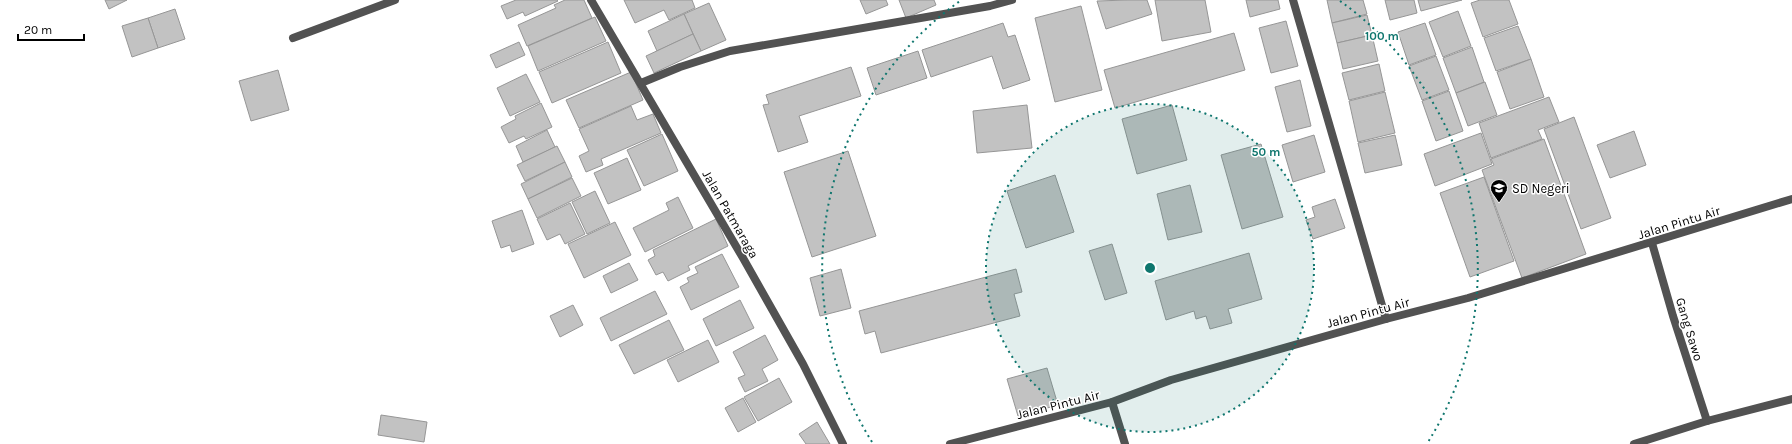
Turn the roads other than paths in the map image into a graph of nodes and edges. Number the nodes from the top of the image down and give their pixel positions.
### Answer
1 (395, 0) edge
2 (591, 0) edge
3 (1012, 0) edge
4 (1293, 0) edge
5 (988, 3) edge
6 (293, 38) dead end
7 (641, 82) junction
8 (1792, 199) edge
9 (1652, 243) junction
10 (1386, 319) junction
11 (1792, 398) edge
12 (1112, 402) junction
13 (1707, 421) junction
14 (843, 444) edge
15 (950, 444) edge
16 (1125, 444) edge
17 (1634, 444) edge

1 - 6 street
2 - 7 street, Jalan Patmaraga
3 - 5 street
4 - 10 street
5 - 7 street
7 - 14 street, Jalan Patmaraga
8 - 9 street, Jalan Pintu Air
9 - 10 street, Jalan Pintu Air
9 - 13 street, Gang Sawo
10 - 12 street, Jalan Pintu Air
11 - 13 street
12 - 15 street, Jalan Pintu Air
12 - 16 street
13 - 17 street

